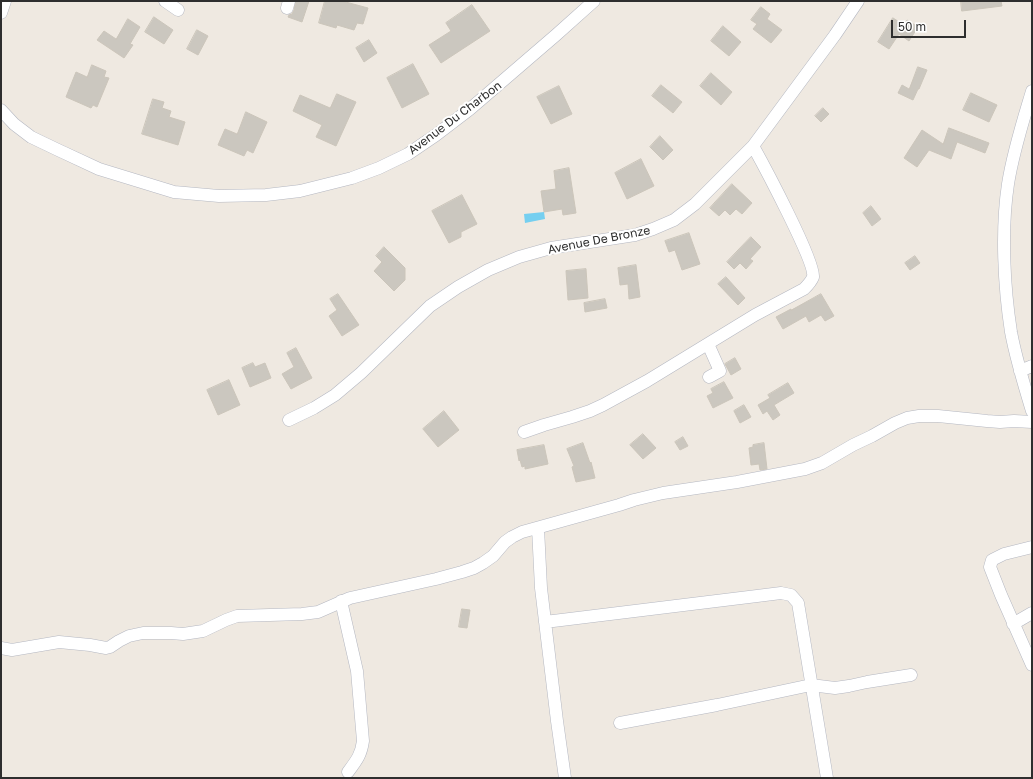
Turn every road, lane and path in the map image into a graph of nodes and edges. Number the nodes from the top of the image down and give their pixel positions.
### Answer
1 (5, 1) edge
2 (165, 1) edge
3 (594, 1) edge
4 (858, 1) edge
5 (178, 10) dead end
6 (1, 13) edge
7 (1032, 91) edge
8 (1, 110) edge
9 (753, 146) junction
10 (708, 344) junction
11 (1032, 366) edge
12 (1020, 371) junction
13 (709, 377) dead end
14 (1032, 411) edge
15 (289, 420) dead end
16 (1032, 422) edge
17 (524, 432) dead end
18 (538, 528) junction
19 (1032, 547) edge
20 (341, 601) junction
21 (1032, 613) edge
22 (545, 622) junction
23 (1013, 624) junction
24 (1, 648) edge
25 (1032, 665) edge
26 (911, 675) dead end
27 (812, 685) junction
28 (620, 723) dead end
29 (348, 772) dead end
30 (565, 778) edge
31 (827, 778) edge

1 - 6 street
2 - 5 street
3 - 8 street, Avenue Du Charbon
4 - 9 street, Avenue De Bronze
7 - 12 street
9 - 10 street
9 - 15 street, Avenue De Bronze
10 - 13 street
10 - 17 street
11 - 12 street
12 - 14 street
16 - 18 street
18 - 20 street
18 - 22 street
19 - 23 street
20 - 24 street
20 - 29 street
21 - 23 street
22 - 27 street
22 - 30 street
23 - 25 street
26 - 27 street
27 - 28 street
27 - 31 street

